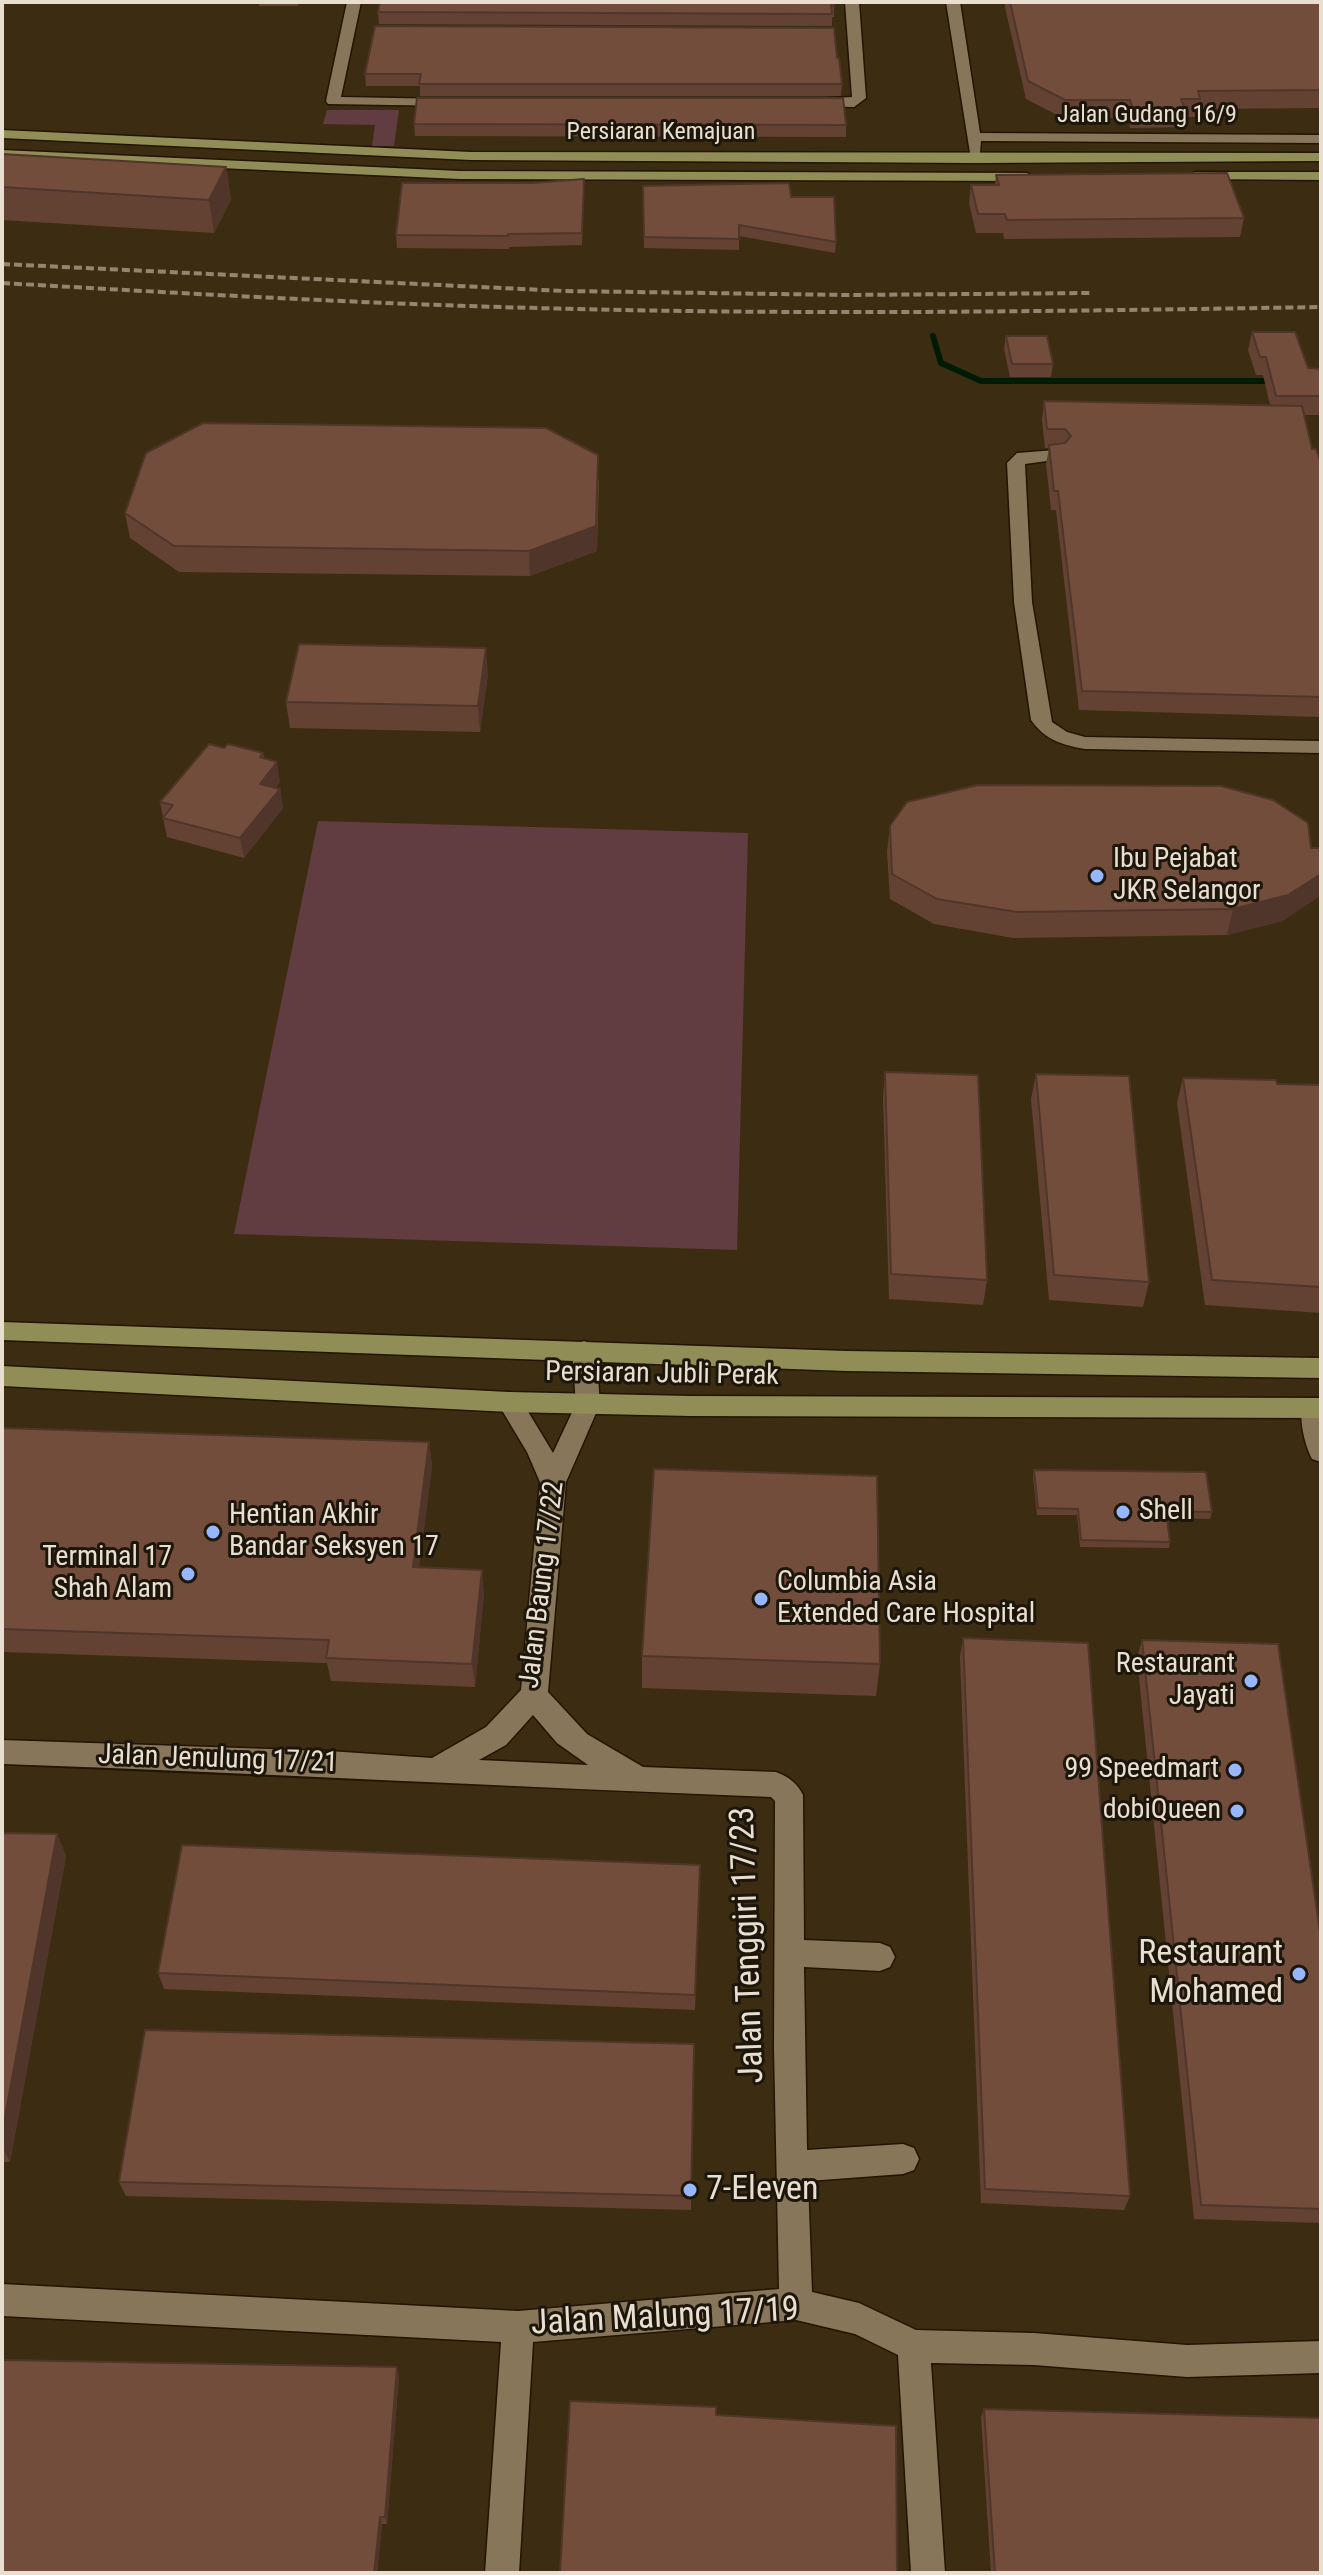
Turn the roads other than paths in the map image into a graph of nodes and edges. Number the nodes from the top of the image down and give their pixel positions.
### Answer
1 (354, 2) edge
2 (852, 2) edge
3 (953, 2) edge
4 (349, 31) junction
5 (365, 31) dead end
6 (839, 33) dead end
7 (855, 33) junction
8 (459, 103) edge
9 (798, 103) edge
10 (2, 134) edge
11 (974, 137) junction
12 (1321, 139) edge
13 (2, 154) edge
14 (1321, 157) edge
15 (976, 159) junction
16 (1321, 176) edge
17 (1048, 177) edge
18 (1174, 177) edge
19 (1056, 455) edge
20 (1321, 747) edge
21 (2, 1331) edge
22 (584, 1351) junction
23 (1321, 1368) edge
24 (2, 1376) edge
25 (509, 1402) junction
26 (588, 1404) junction
27 (1317, 1408) edge
28 (1321, 1452) edge
29 (553, 1482) junction
30 (534, 1695) junction
31 (2, 1752) edge
32 (435, 1771) junction
33 (641, 1779) junction
34 (791, 1953) junction
35 (880, 1957) dead end
36 (903, 2159) dead end
37 (793, 2167) junction
38 (2, 2300) edge
39 (796, 2304) junction
40 (518, 2327) junction
41 (914, 2346) junction
42 (1321, 2357) edge
43 (502, 2573) edge
44 (928, 2573) edge

1 - 4 street
2 - 7 street
3 - 11 street
4 - 5 street
4 - 8 street
6 - 7 street
7 - 9 street
10 - 15 main road, Persiaran Kemajuan
11 - 12 street, Jalan Gudang 16/9
11 - 15 street
13 - 17 main road, Persiaran Kemajuan
14 - 15 main road, Persiaran Kemajuan
16 - 18 main road
19 - 20 street
21 - 22 main road, Persiaran Jubli Perak
22 - 23 main road, Persiaran Jubli Perak
22 - 26 street
24 - 25 main road, Persiaran Jubli Perak
25 - 26 main road, Persiaran Jubli Perak
25 - 29 street
26 - 27 main road, Persiaran Jubli Perak
26 - 29 street, Jalan Baung 17/22
27 - 28 street
29 - 30 street, Jalan Baung 17/22
30 - 32 street, Jalan Baung 17/22
30 - 33 street
31 - 32 street, Jalan Jenulung 17/21
32 - 33 street, Jalan Tenggiri 17/23
33 - 34 street, Jalan Tenggiri 17/23
34 - 35 street
34 - 37 street, Jalan Tenggiri 17/23
36 - 37 street
37 - 39 street, Jalan Tenggiri 17/23
38 - 40 street, Jalan Malung 17/19
39 - 40 street, Jalan Malung 17/19
39 - 41 street, Jalan Malung 17/19
40 - 43 street
41 - 42 street, Jalan Malung 17/19
41 - 44 street

